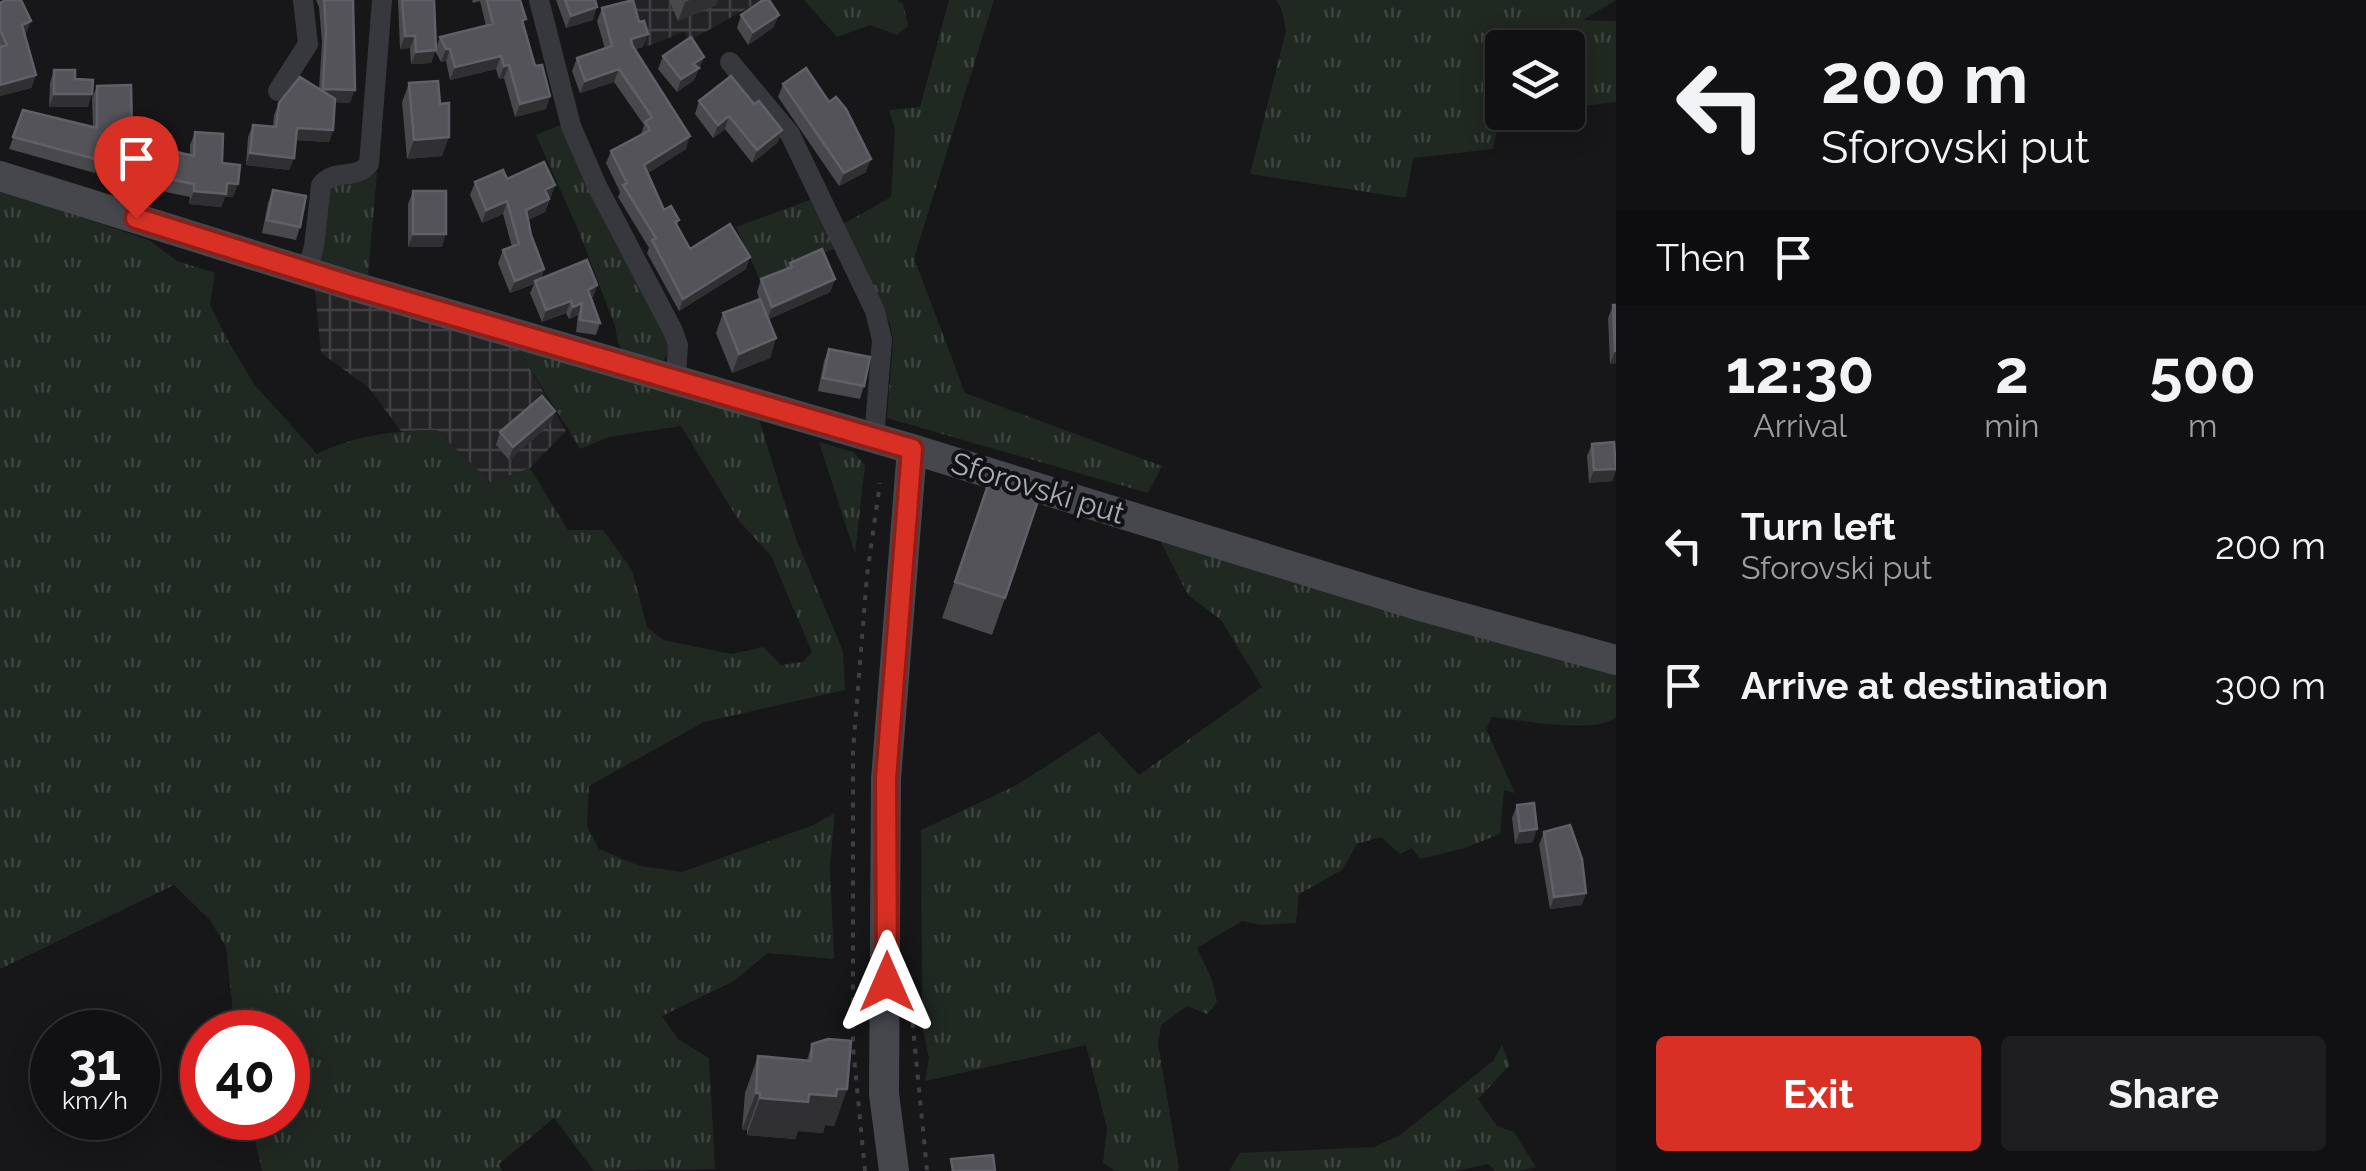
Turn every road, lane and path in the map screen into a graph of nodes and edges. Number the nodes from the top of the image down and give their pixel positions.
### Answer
1 (303, 0) edge
2 (382, 0) edge
3 (539, 0) edge
4 (730, 62) dead end
5 (278, 91) dead end
6 (0, 176) edge
7 (307, 270) junction
8 (676, 378) junction
9 (874, 438) junction
10 (912, 449) junction
11 (880, 483) dead end
12 (1616, 660) edge
13 (910, 982) dead end
14 (865, 1171) edge
15 (894, 1171) edge
16 (927, 1171) edge

1 - 5 street
2 - 7 street
3 - 8 street
4 - 9 street
6 - 7 street, Sforovski put
7 - 8 street, Sforovski put
8 - 9 street, Sforovski put
9 - 10 street, Sforovski put
10 - 12 street, Sforovski put
10 - 15 street
11 - 14 path
13 - 16 path

